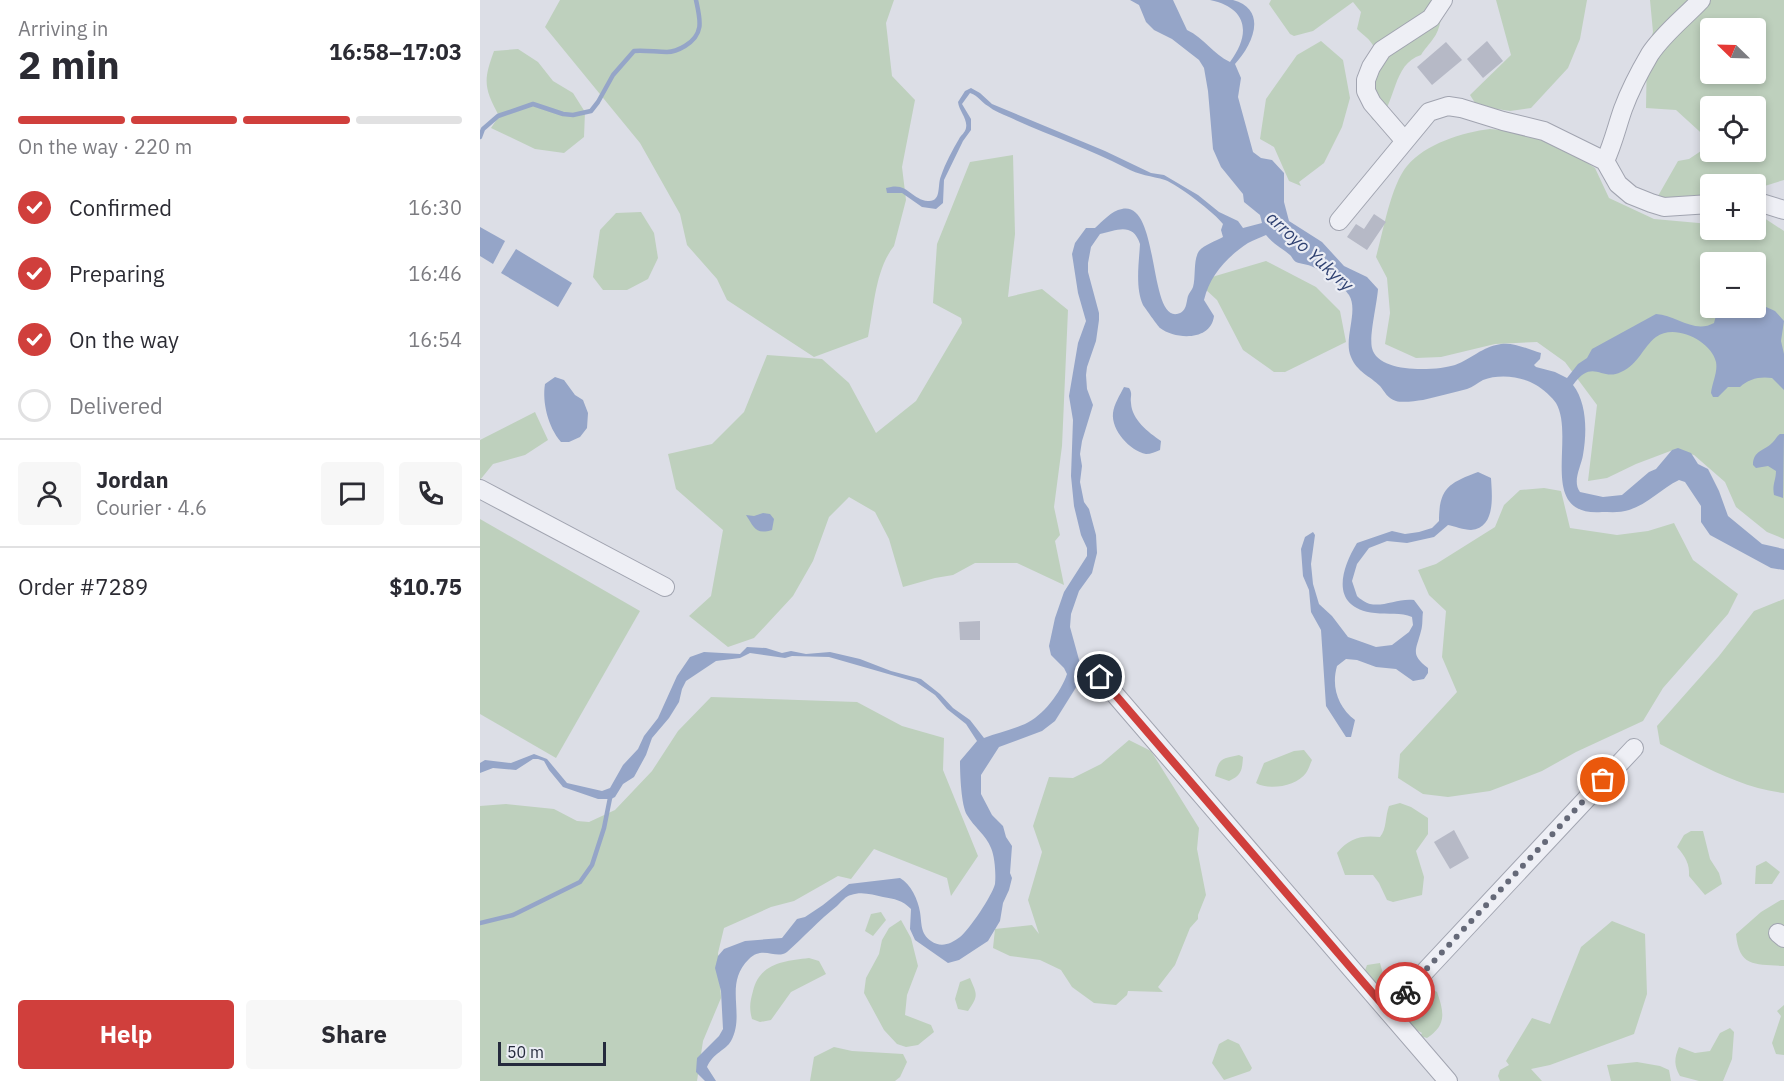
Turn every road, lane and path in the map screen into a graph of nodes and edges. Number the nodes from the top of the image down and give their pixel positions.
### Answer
1 (1443, 0) edge
2 (1701, 0) edge
3 (1404, 140) junction
4 (1605, 161) junction
5 (1766, 204) edge
6 (1700, 205) edge
7 (1784, 210) edge
8 (1339, 221) dead end
9 (480, 489) edge
10 (665, 587) dead end
11 (1100, 677) dead end
12 (1634, 747) dead end
13 (1388, 1011) junction
14 (1448, 1081) edge

1 - 3 street
2 - 4 street
3 - 4 street
3 - 8 street
4 - 6 street
5 - 7 street
9 - 10 street
11 - 13 street
12 - 13 street
13 - 14 street

